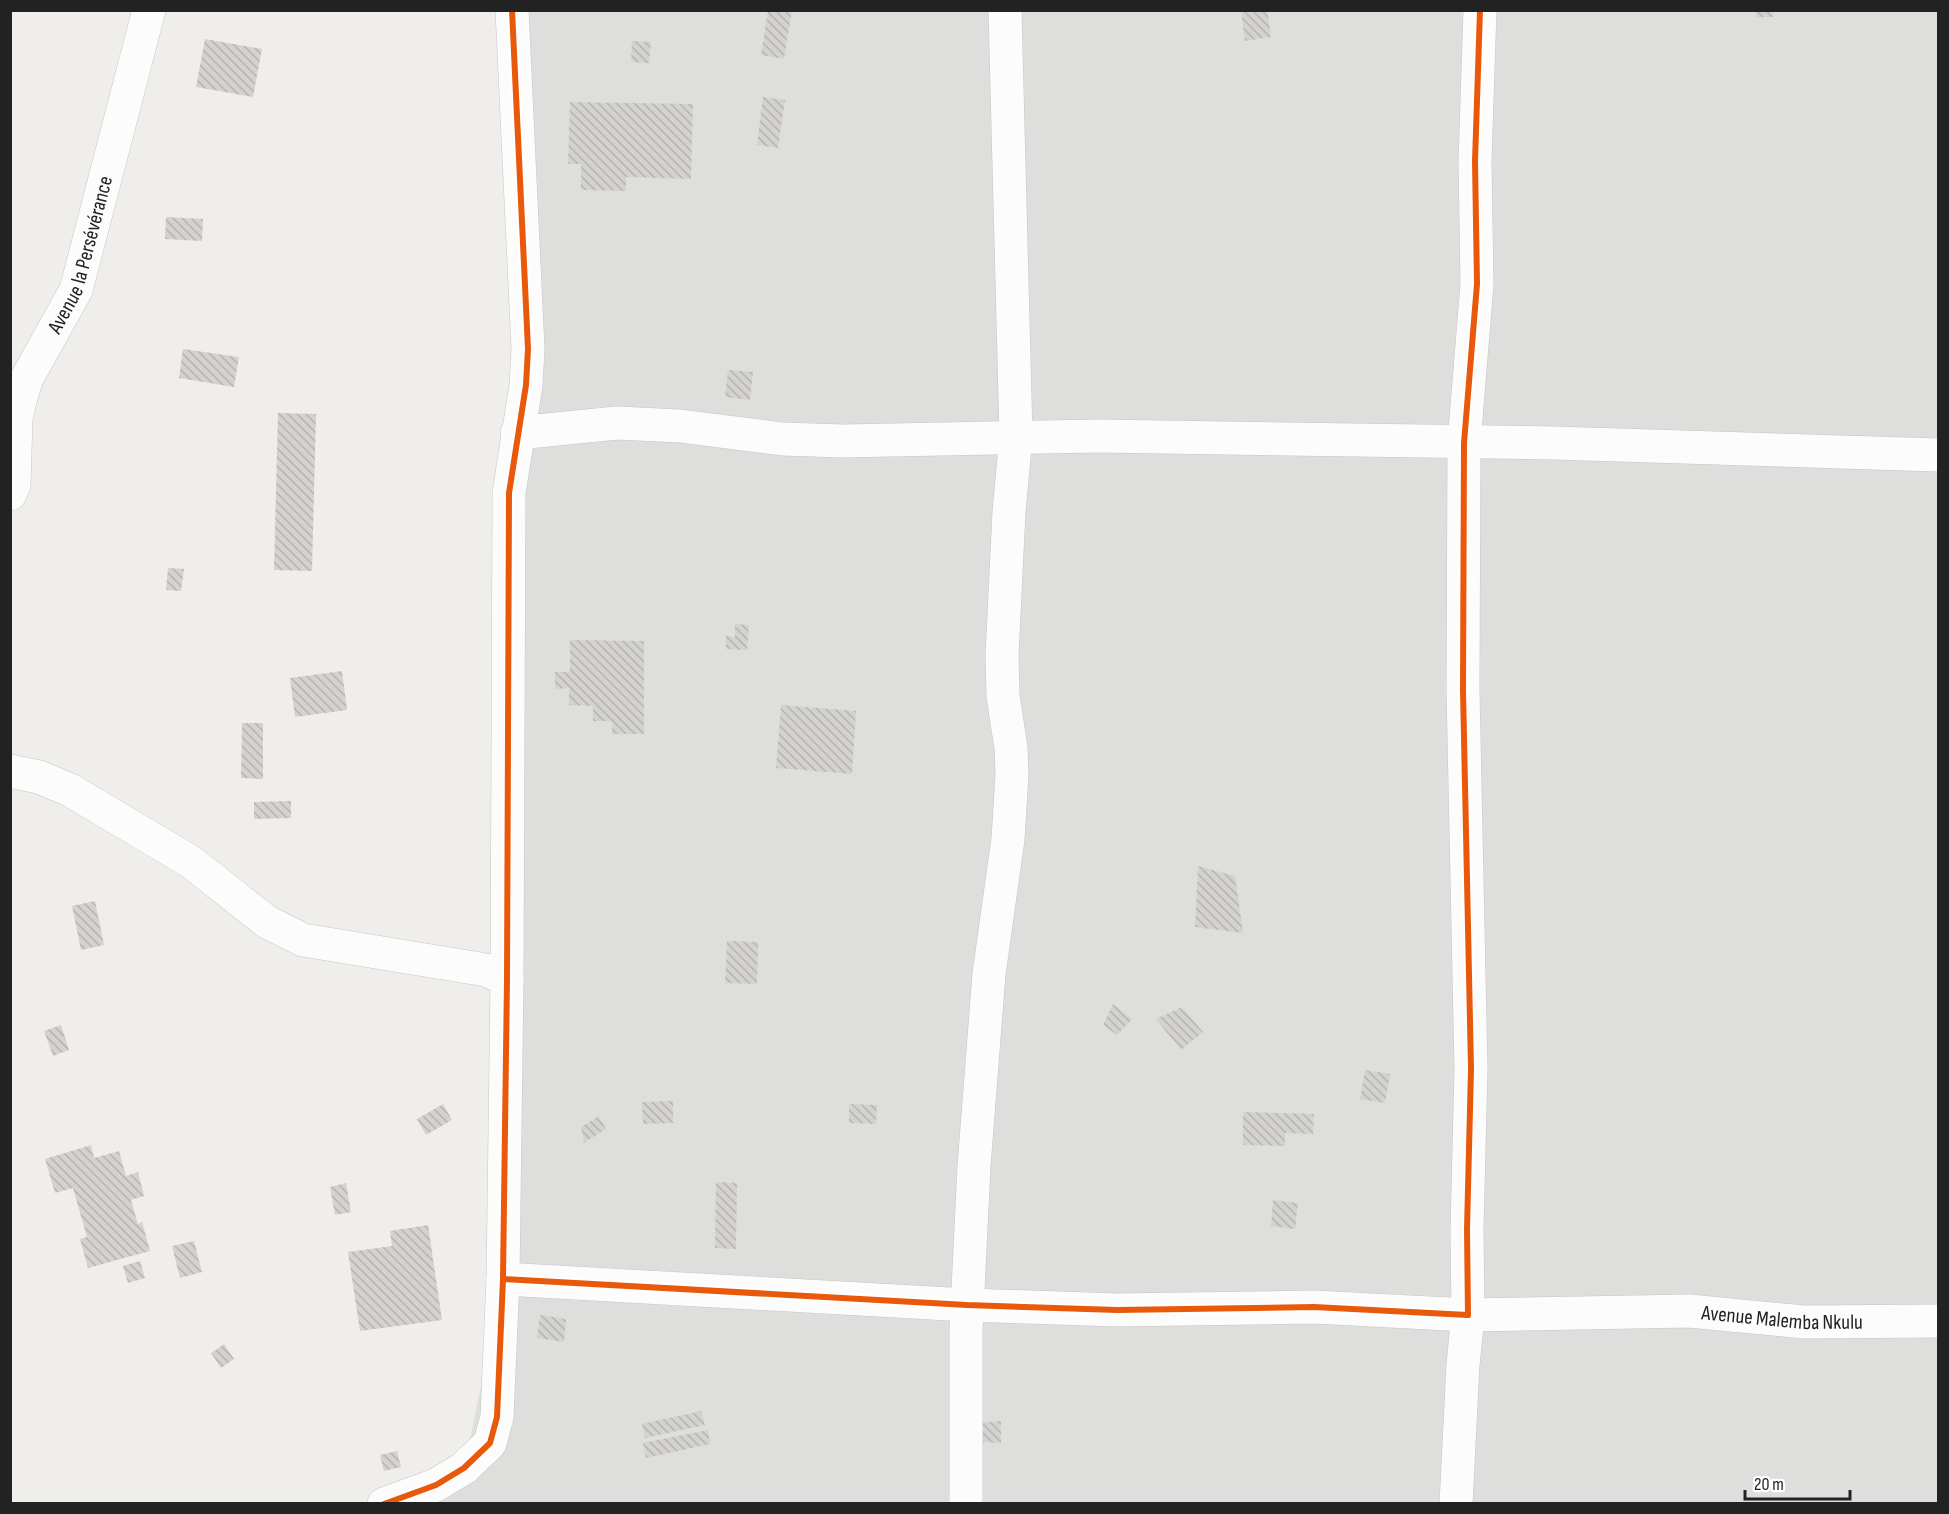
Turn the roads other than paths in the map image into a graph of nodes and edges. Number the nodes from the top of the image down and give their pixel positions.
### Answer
1 (149, 10) edge
2 (512, 10) edge
3 (1005, 10) edge
4 (1480, 10) edge
5 (517, 433) junction
6 (1016, 436) junction
7 (1464, 442) junction
8 (1938, 455) edge
9 (10, 494) edge
10 (10, 771) edge
11 (507, 979) junction
12 (503, 1280) junction
13 (967, 1305) junction
14 (1468, 1315) junction
15 (1938, 1321) edge
16 (384, 1503) edge
17 (966, 1503) edge
18 (1456, 1503) edge

1 - 9 street, Avenue la Persévérance
2 - 5 street
3 - 6 street
4 - 7 street
5 - 6 street
5 - 11 street
6 - 7 street
6 - 13 street
7 - 8 street
7 - 14 street
10 - 11 street
11 - 12 street
12 - 13 street, Avenue Malemba Nkulu
12 - 16 street
13 - 14 street, Avenue Malemba Nkulu
13 - 17 street
14 - 15 street, Avenue Malemba Nkulu
14 - 18 street

